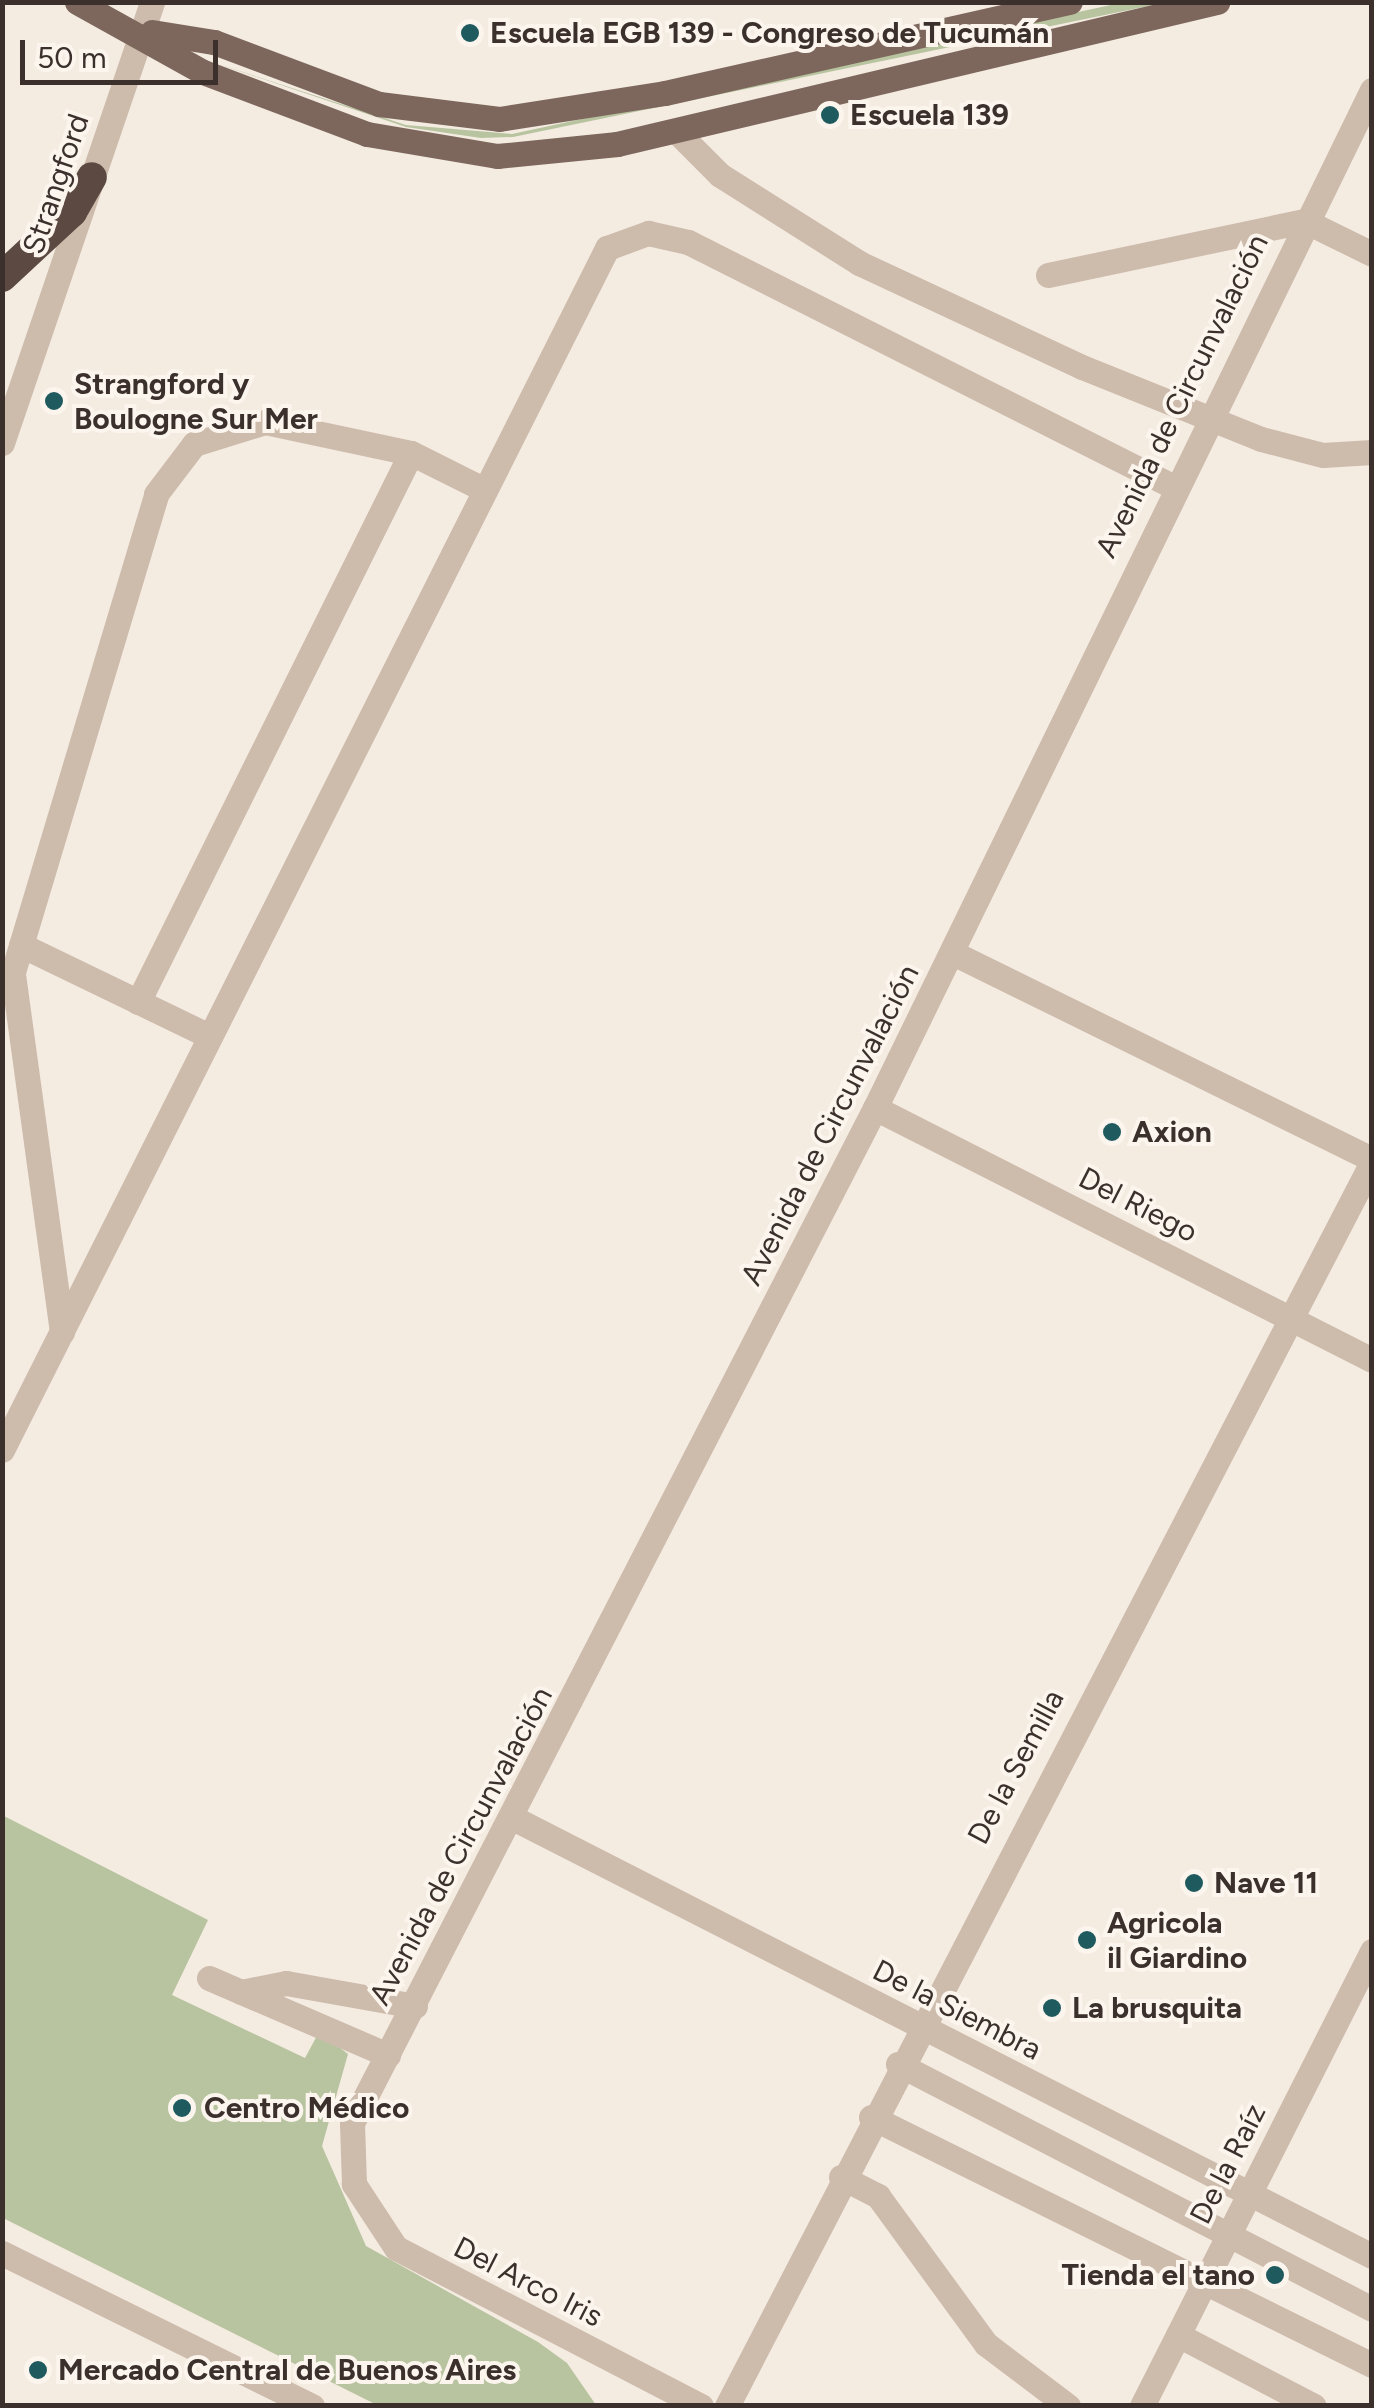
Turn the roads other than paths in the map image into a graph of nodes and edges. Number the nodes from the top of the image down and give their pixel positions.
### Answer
1 (77, 2) edge
2 (152, 2) edge
3 (1070, 2) edge
4 (1217, 2) edge
5 (142, 30) junction
6 (1372, 90) edge
7 (676, 131) junction
8 (92, 177) junction
9 (1306, 221) junction
10 (1372, 254) edge
11 (1048, 275) dead end
12 (2, 277) edge
13 (1206, 418) junction
14 (2, 443) edge
15 (1372, 452) edge
16 (411, 453) junction
17 (1172, 486) junction
18 (481, 488) junction
19 (21, 945) junction
20 (953, 953) junction
21 (138, 1002) junction
22 (209, 1036) junction
23 (875, 1108) junction
24 (1372, 1161) edge
25 (1289, 1319) junction
26 (62, 1332) junction
27 (1372, 1360) edge
28 (2, 1450) edge
29 (515, 1818) junction
30 (1372, 1951) edge
31 (209, 1978) dead end
32 (241, 1992) junction
33 (415, 2006) junction
34 (916, 2026) junction
35 (388, 2055) junction
36 (898, 2064) junction
37 (871, 2117) junction
38 (840, 2177) junction
39 (354, 2184) joint
40 (1250, 2194) junction
41 (1228, 2238) junction
42 (2, 2253) edge
43 (1372, 2256) edge
44 (1204, 2284) junction
45 (1372, 2309) edge
46 (1178, 2334) junction
47 (1372, 2365) edge
48 (663, 2397) edge
49 (312, 2406) edge
50 (700, 2406) edge
51 (727, 2406) edge
52 (1068, 2406) edge
53 (1142, 2406) edge
54 (1314, 2406) edge

1 - 5 main road
2 - 5 street, Strangford
3 - 5 main road
4 - 7 main road
5 - 7 main road
5 - 8 street, Strangford
6 - 9 street, Avenida de Circunvalación
7 - 13 street
8 - 12 highway
8 - 14 street, Strangford
9 - 10 street
9 - 11 street
9 - 13 street, Avenida de Circunvalación
13 - 15 street
13 - 17 street, Avenida de Circunvalación
16 - 18 street
16 - 19 street
16 - 21 street
17 - 18 street
17 - 20 street, Avenida de Circunvalación
18 - 22 street
19 - 21 street
19 - 26 street
20 - 23 street, Avenida de Circunvalación
20 - 24 street
21 - 22 street
22 - 26 street
23 - 25 street, Del Riego
23 - 29 street, Avenida de Circunvalación
24 - 25 street, De la Semilla
25 - 27 street, Del Riego
25 - 34 street, De la Semilla
26 - 28 street
29 - 33 street, Avenida de Circunvalación
29 - 34 street, De la Siembra
30 - 40 street, De la Raíz
31 - 32 street
32 - 33 street
32 - 35 street
33 - 35 street, Avenida de Circunvalación
34 - 36 street, De la Semilla
34 - 40 street, De la Siembra
35 - 39 street, Avenida de Circunvalación
36 - 37 street, De la Semilla
36 - 41 street
37 - 38 street, De la Semilla
37 - 44 street
38 - 51 street, De la Semilla
38 - 52 street
39 - 48 street, Del Arco Iris
40 - 41 street, De la Raíz
40 - 43 street, De la Siembra
41 - 44 street, De la Raíz
41 - 45 street
42 - 49 street
44 - 46 street, De la Raíz
44 - 47 street
46 - 53 street, De la Raíz
46 - 54 street
48 - 50 street, Del Arco Iris

